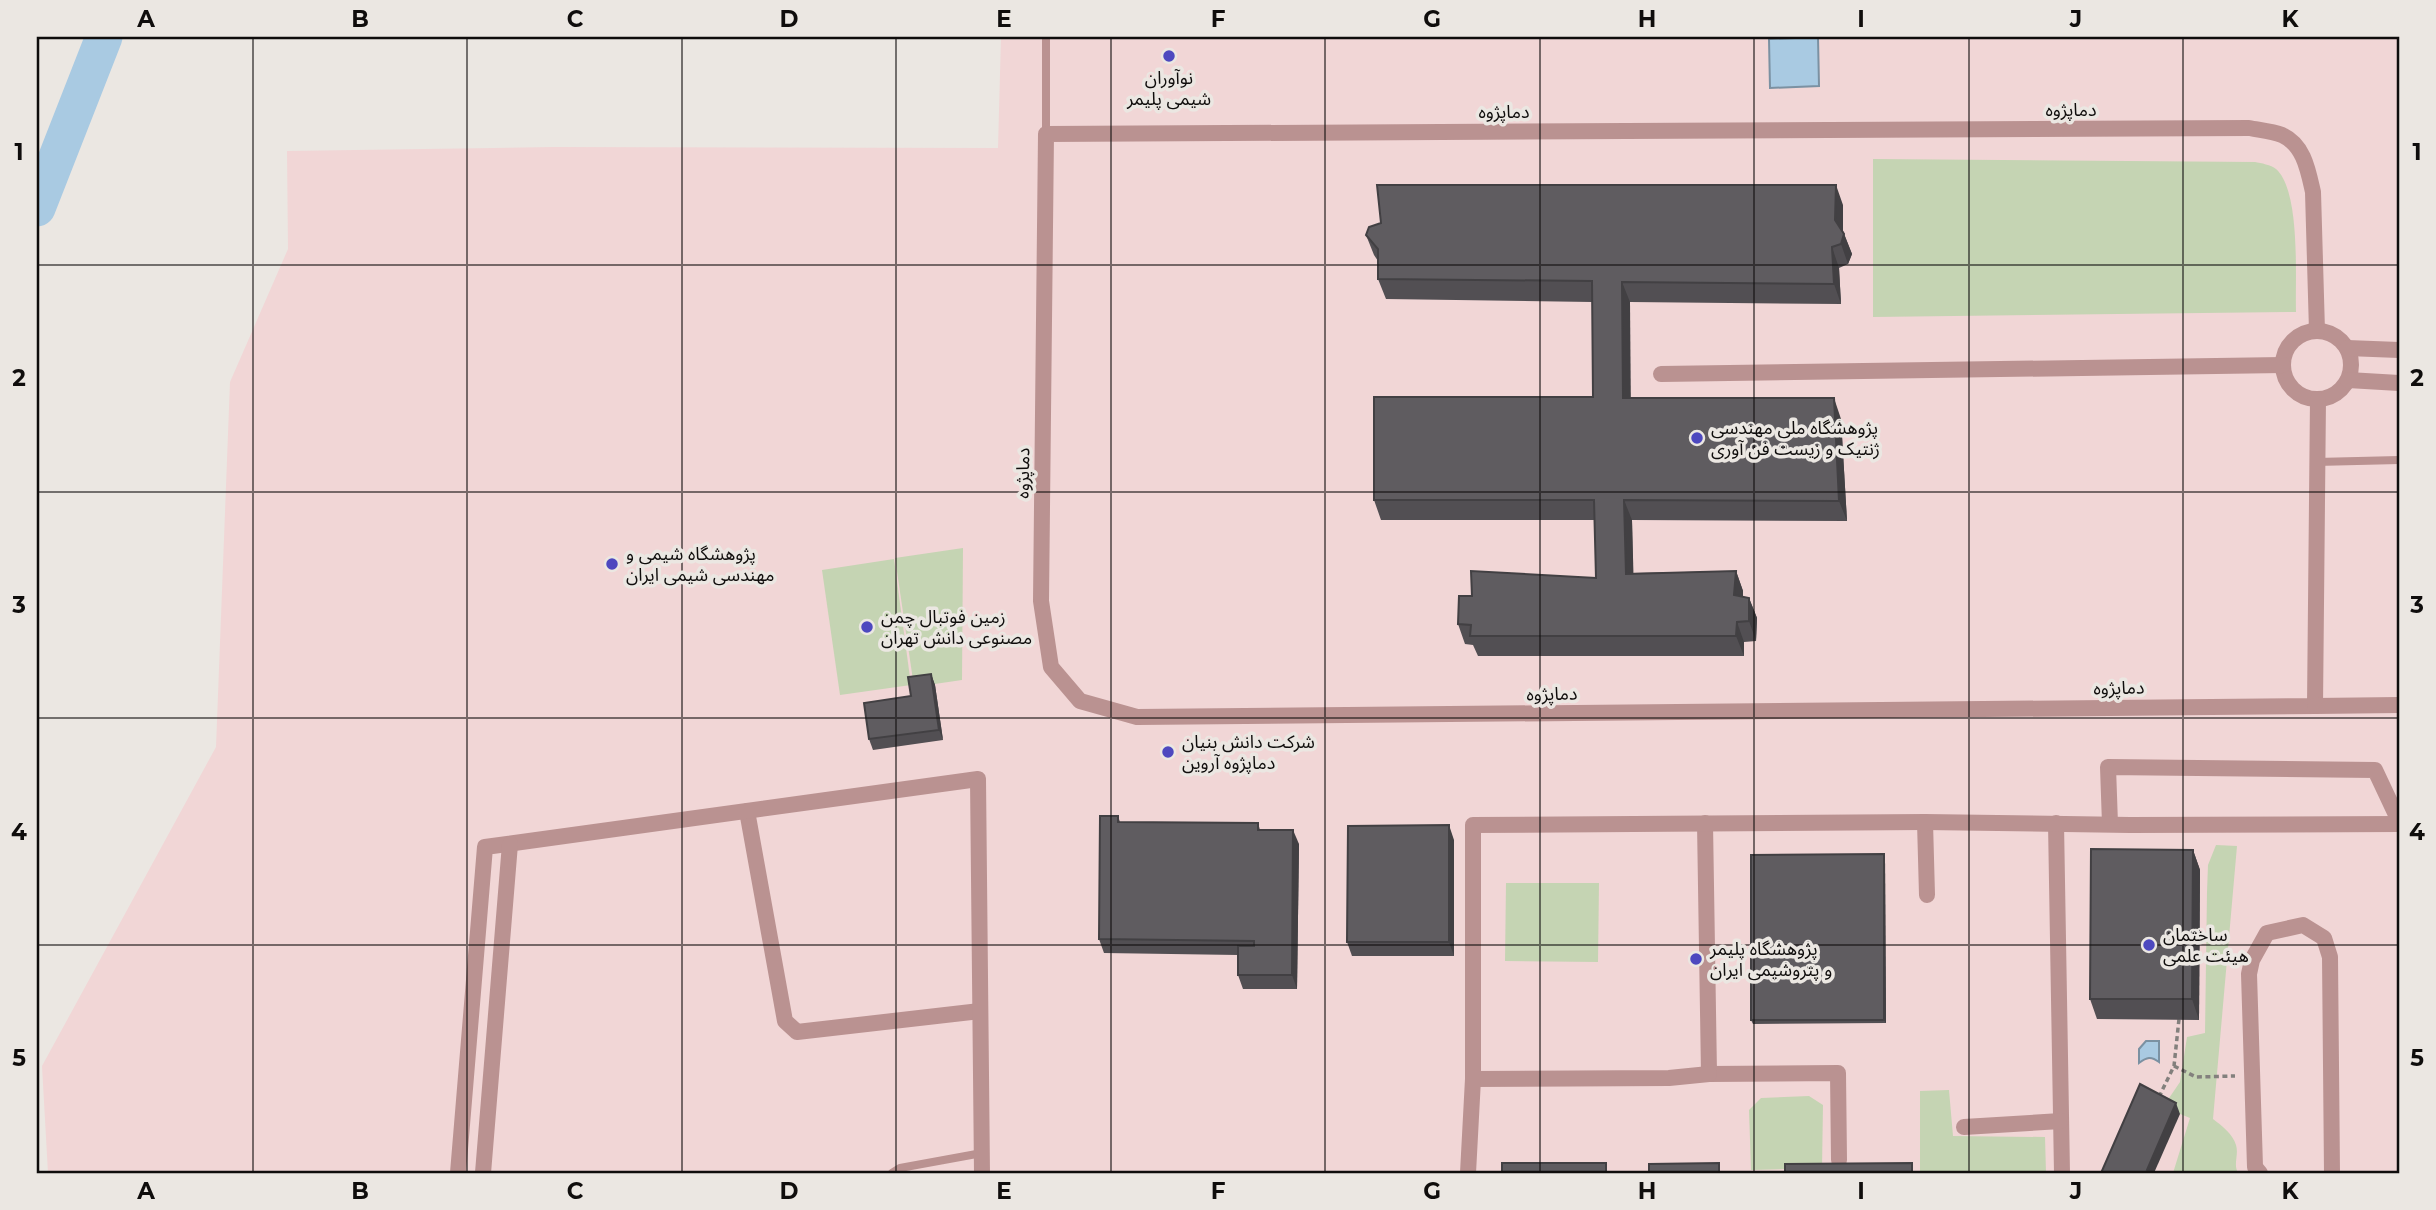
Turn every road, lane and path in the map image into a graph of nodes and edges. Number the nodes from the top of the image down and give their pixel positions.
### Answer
1 (1046, 37) edge
2 (1046, 134) junction
3 (2316, 331) junction
4 (2347, 348) junction
5 (2399, 350) edge
6 (2283, 365) junction
7 (1661, 374) dead end
8 (2348, 380) junction
9 (2399, 383) edge
10 (2318, 399) junction
11 (2399, 460) edge
12 (2316, 462) junction
13 (2399, 705) edge
14 (2315, 706) junction
15 (747, 811) junction
16 (1925, 822) junction
17 (1705, 823) junction
18 (2056, 823) junction
19 (2399, 823) edge
20 (2110, 824) junction
21 (510, 844) junction
22 (1927, 895) dead end
23 (980, 1010) junction
24 (2179, 1020) edge
25 (2174, 1066) junction
26 (1709, 1074) junction
27 (2237, 1076) dead end
28 (1473, 1079) junction
29 (2156, 1102) edge
30 (2061, 1121) junction
31 (1964, 1127) dead end
32 (982, 1153) junction
33 (1839, 1160) dead end
34 (458, 1173) edge
35 (483, 1173) edge
36 (892, 1173) edge
37 (982, 1173) edge
38 (1468, 1173) edge
39 (2062, 1173) edge
40 (2260, 1173) edge
41 (2332, 1173) edge

1 - 2 lane
2 - 3 street, دماپژوه
2 - 14 street, دماپژوه
3 - 4 street
3 - 6 street
4 - 5 street
4 - 8 street
6 - 7 street
6 - 10 street
8 - 9 street
8 - 10 street
10 - 12 street
11 - 12 lane
12 - 14 street
13 - 14 street, دماپژوه
15 - 21 street
15 - 23 street
15 - 23 street
16 - 17 street
16 - 18 street
16 - 22 street
17 - 26 street
17 - 28 street
18 - 20 street
18 - 30 street
19 - 20 street
19 - 20 street
21 - 34 street
21 - 35 street
23 - 32 street
24 - 25 path
25 - 27 path
25 - 29 path
26 - 28 street
26 - 33 street
28 - 38 street
30 - 31 street
30 - 39 street
32 - 36 lane
32 - 37 street
40 - 41 street

